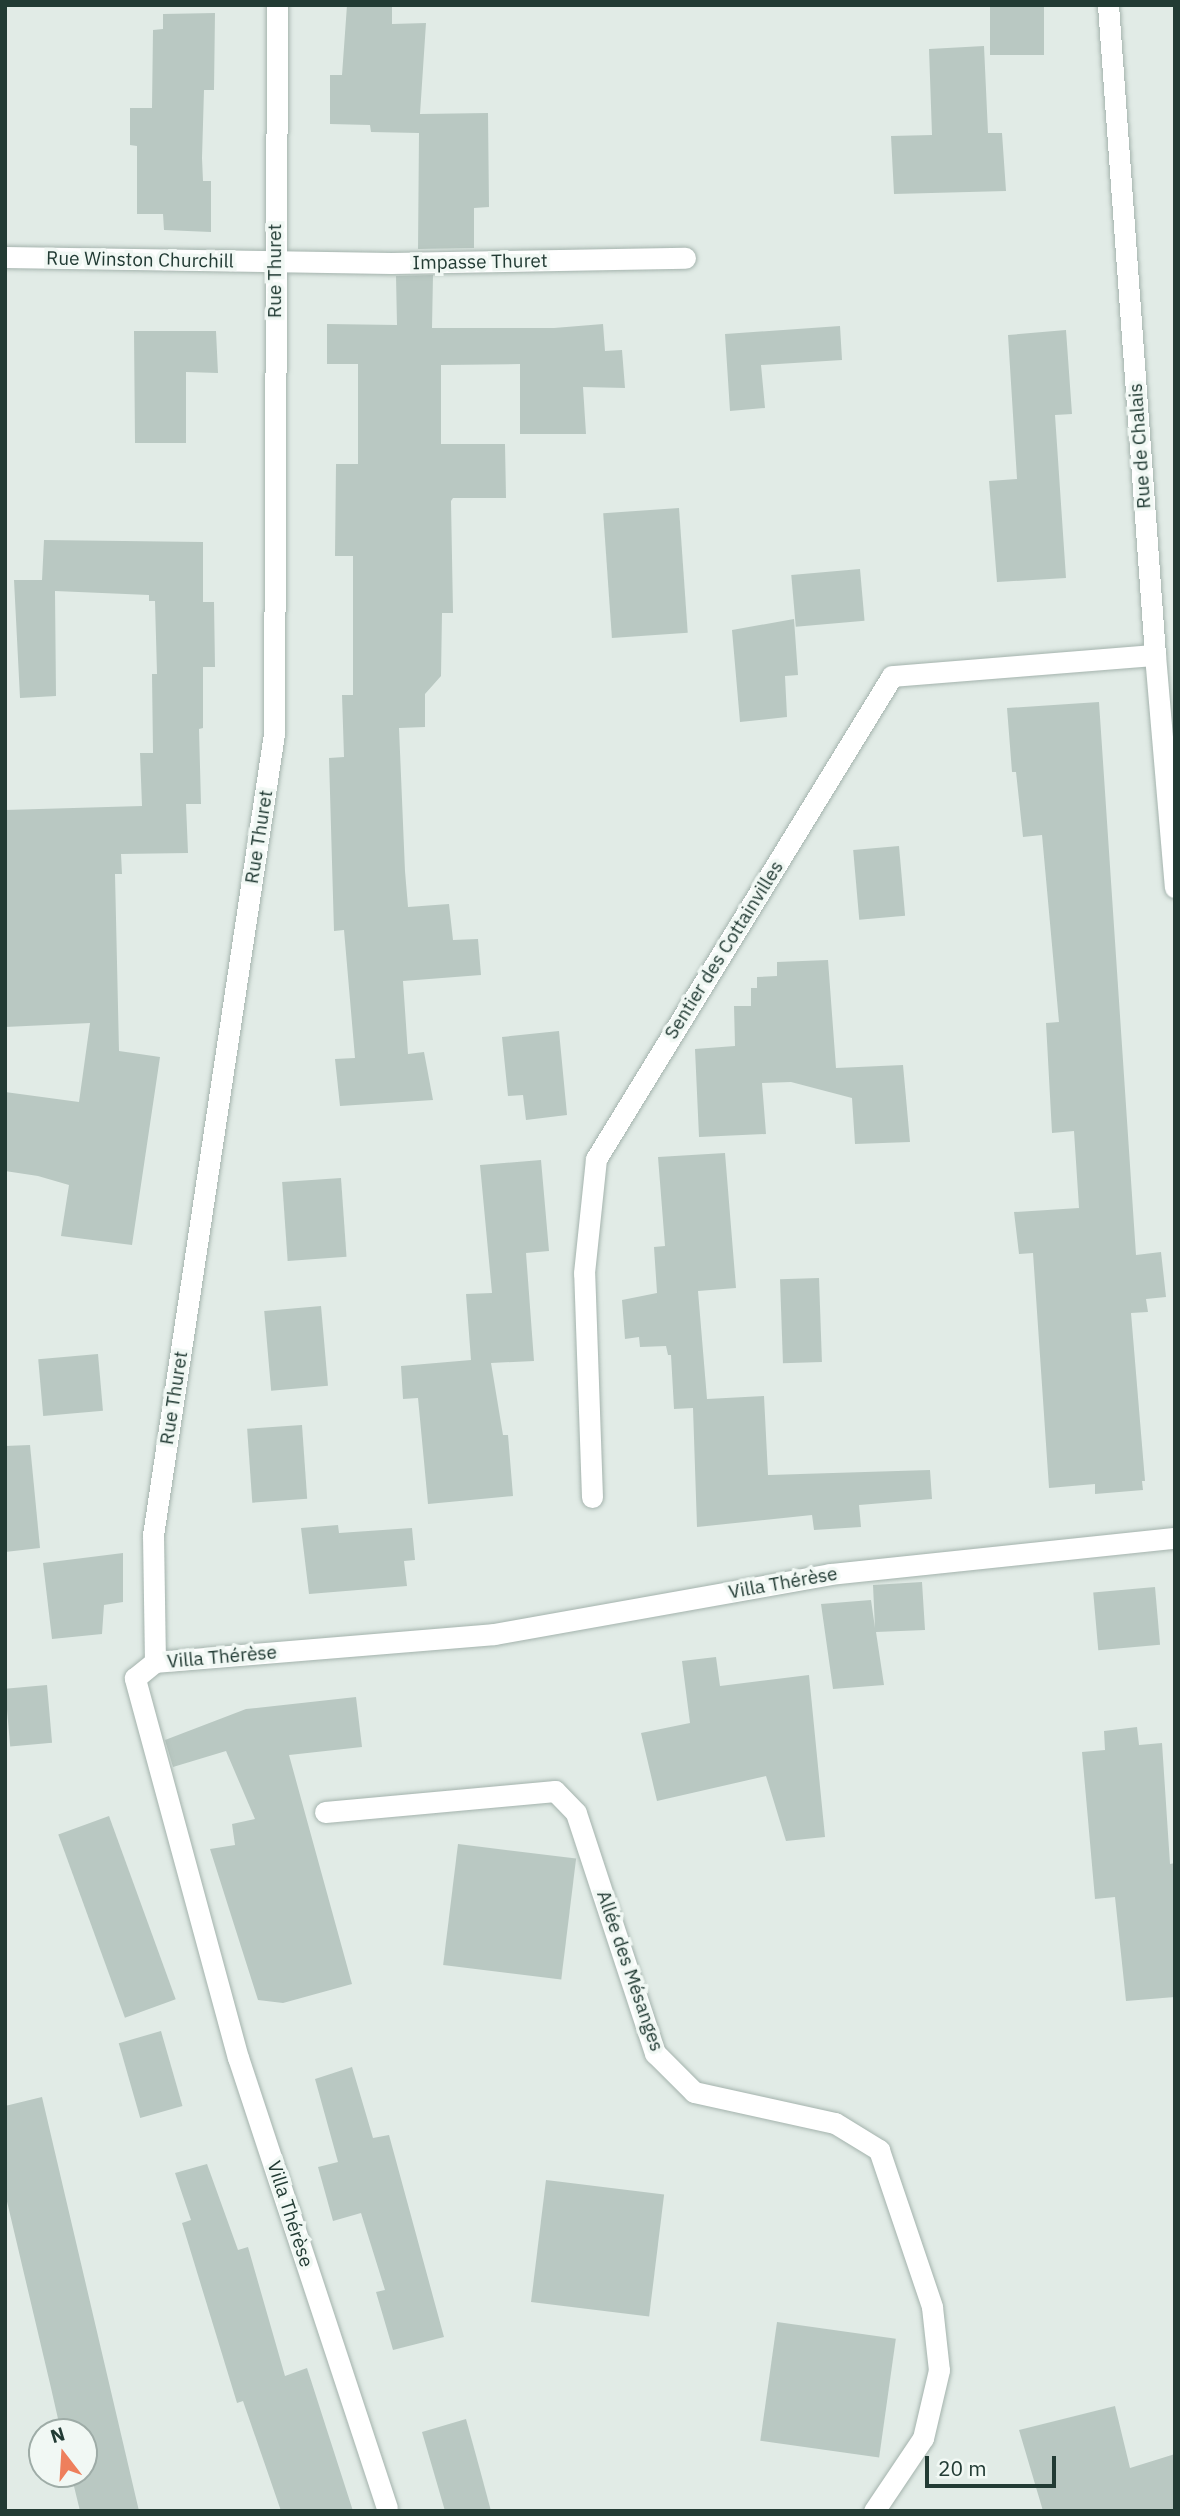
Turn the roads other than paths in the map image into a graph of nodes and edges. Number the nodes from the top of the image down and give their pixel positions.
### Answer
1 (277, 5) edge
2 (1108, 5) edge
3 (5, 257) edge
4 (685, 258) dead end
5 (275, 263) junction
6 (1155, 655) junction
7 (1175, 887) edge
8 (592, 1496) dead end
9 (1175, 1538) edge
10 (155, 1662) junction
11 (325, 1812) dead end
12 (387, 2508) dead end
13 (874, 2511) edge

1 - 5 street, Rue Thuret
2 - 6 street, Rue de Chalais
3 - 5 street, Rue Winston Churchill
4 - 5 street, Impasse Thuret
5 - 10 street, Rue Thuret
6 - 7 street, Rue de Chalais
6 - 8 street, Sentier des Cottainvilles
9 - 10 street, Villa Thérèse
10 - 12 street, Villa Thérèse
11 - 13 street, Allée des Mésanges

